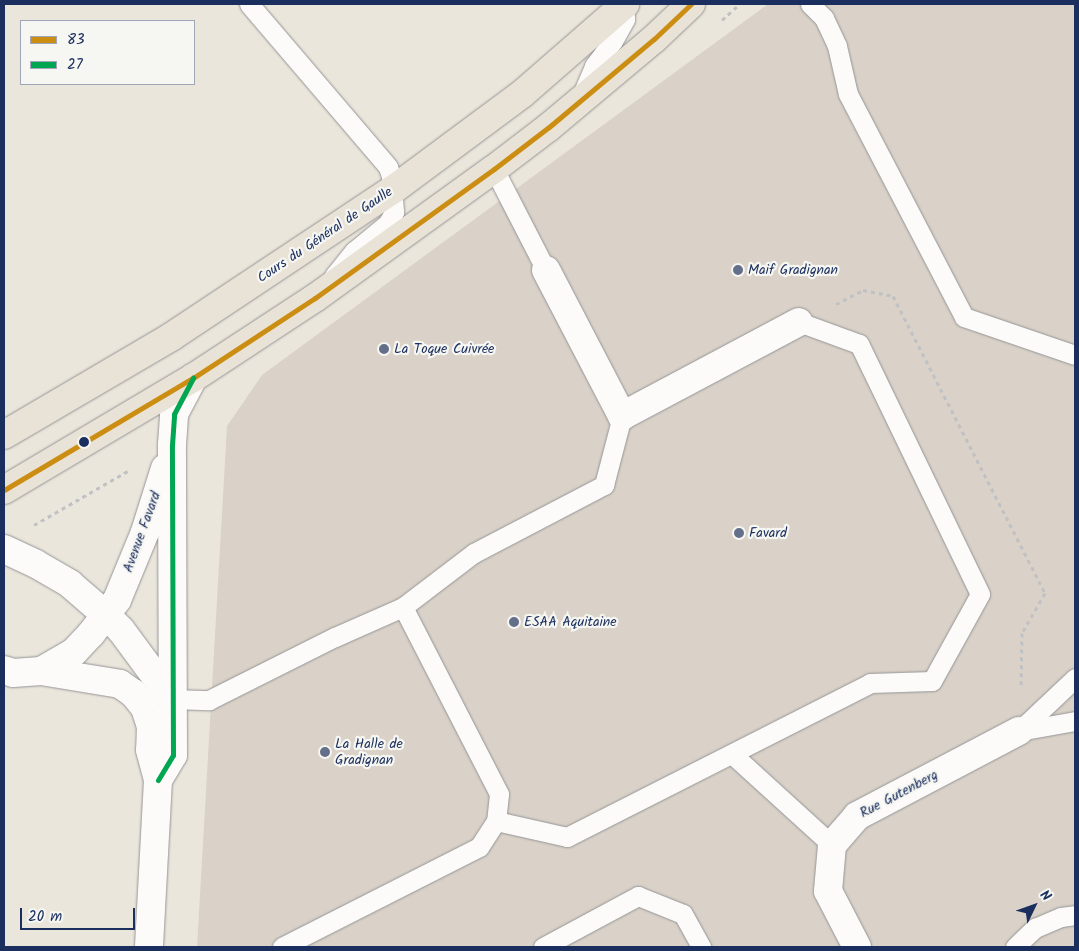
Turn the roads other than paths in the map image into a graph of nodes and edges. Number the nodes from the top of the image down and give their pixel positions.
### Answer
1 (249, 4) edge
2 (625, 4) edge
3 (691, 4) edge
4 (810, 4) edge
5 (580, 98) junction
6 (494, 169) junction
7 (394, 190) junction
8 (546, 270) joint
9 (315, 298) junction
10 (799, 322) joint
11 (1075, 355) edge
12 (194, 378) junction
13 (622, 416) junction
14 (4, 435) edge
15 (172, 446) junction
16 (4, 490) edge
17 (4, 550) edge
18 (403, 607) junction
19 (106, 615) junction
20 (4, 670) edge
21 (41, 671) junction
22 (1075, 678) edge
23 (172, 699) junction
24 (1075, 721) edge
25 (1020, 731) junction
26 (732, 754) junction
27 (158, 780) junction
28 (496, 822) junction
29 (832, 845) junction
30 (1075, 915) edge
31 (149, 947) edge
32 (282, 947) edge
33 (543, 947) edge
34 (701, 947) edge
35 (857, 947) edge
36 (1015, 947) edge

1 - 7 lane
2 - 5 lane
2 - 7 main road, Cours du Général de Gaulle
3 - 5 main road
4 - 11 lane
5 - 6 main road
6 - 8 lane
6 - 9 main road
7 - 9 lane
7 - 14 main road, Cours du Général de Gaulle
8 - 13 street
9 - 12 main road
10 - 13 street
10 - 26 lane
12 - 15 street, Avenue Favard
12 - 16 main road
13 - 18 lane
15 - 19 street, Avenue Favard
15 - 23 street, Avenue Favard
17 - 19 street
18 - 23 lane
18 - 28 lane
19 - 21 street, Avenue Favard
19 - 23 street
20 - 21 street, Avenue Favard
21 - 27 street, Avenue Favard
22 - 25 lane
23 - 27 street, Avenue Favard
24 - 25 lane
25 - 29 street, Rue Gutenberg
26 - 28 lane
26 - 29 lane
27 - 31 street, Avenue Favard
28 - 32 lane
29 - 35 street
30 - 36 lane
33 - 34 lane

